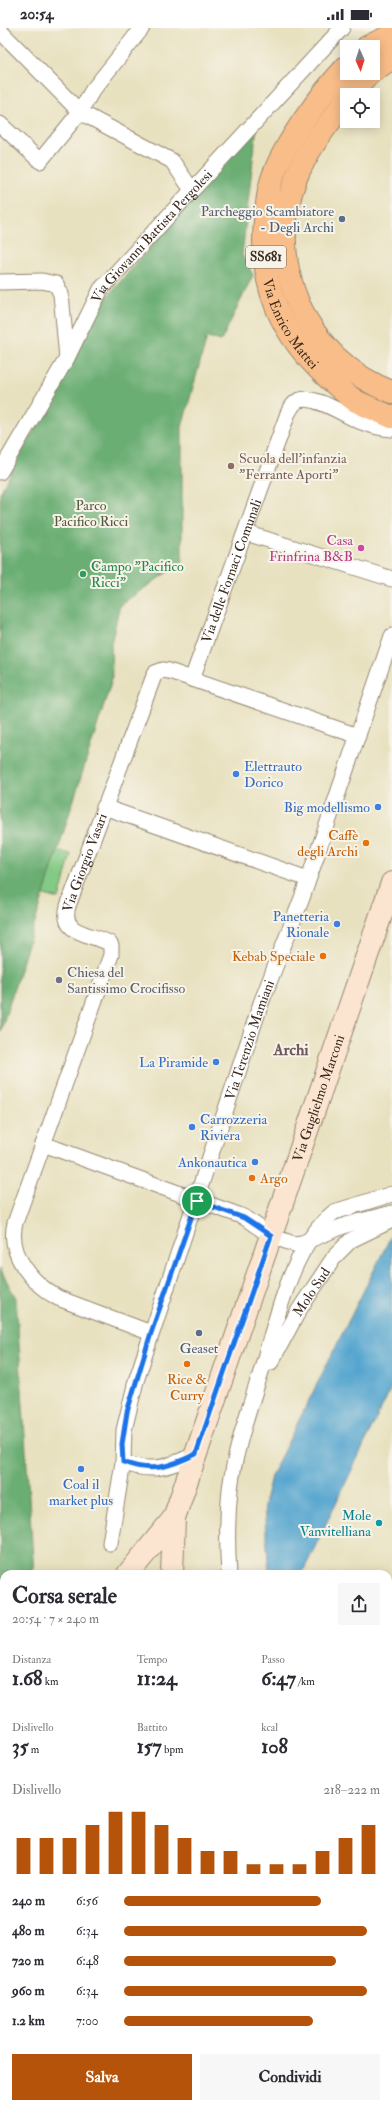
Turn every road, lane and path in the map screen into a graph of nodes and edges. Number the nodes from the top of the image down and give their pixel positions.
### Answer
1 (142, 28) edge
2 (342, 28) edge
3 (0, 31) edge
4 (392, 35) edge
5 (380, 41) edge
6 (392, 58) edge
7 (380, 66) edge
8 (340, 75) edge
9 (364, 80) edge
10 (356, 88) edge
11 (340, 109) edge
12 (80, 112) junction
13 (0, 124) edge
14 (192, 190) junction
15 (0, 282) edge
16 (67, 358) junction
17 (392, 392) edge
18 (392, 417) edge
19 (392, 429) edge
20 (0, 472) edge
21 (246, 532) junction
22 (392, 579) edge
23 (392, 636) edge
24 (192, 679) junction
25 (358, 736) junction
26 (104, 807) junction
27 (308, 879) junction
28 (392, 883) edge
29 (43, 1144) junction
30 (392, 1194) edge
31 (197, 1201) junction
32 (392, 1213) edge
33 (392, 1220) edge
34 (271, 1236) junction
35 (309, 1241) junction
36 (151, 1333) junction
37 (256, 1389) junction
38 (196, 1454) junction
39 (123, 1462) junction
40 (174, 1518) junction
41 (110, 1543) dead end
42 (131, 1570) edge
43 (172, 1570) edge
44 (229, 1570) edge
45 (0, 2068) edge
46 (0, 2099) edge

1 - 12 street
2 - 14 street, Via Giovanni Battista Pergolesi
3 - 12 street
4 - 5 highway
6 - 7 highway
8 - 18 highway, Via Enrico Mattei / SS681
9 - 10 highway
11 - 17 highway, Via Enrico Mattei / SS681
12 - 13 street
12 - 14 street
14 - 16 street, Via Giovanni Battista Pergolesi
15 - 16 street
16 - 20 street, Via Giovanni Battista Pergolesi
19 - 21 street, Via delle Fornaci Comunali
21 - 22 street
21 - 24 street, Via delle Fornaci Comunali
23 - 25 street, Via Terenzio Mamiani
24 - 25 street
24 - 26 street
25 - 27 street, Via Terenzio Mamiani
26 - 27 street, Via Giorgio Vasari
26 - 29 street, Via Giorgio Vasari
27 - 31 street, Via Terenzio Mamiani
28 - 34 main road, Via Guglielmo Marconi
29 - 31 street
29 - 36 street, Via Giorgio Vasari
30 - 35 street, Molo Sud
31 - 34 street
31 - 36 street, Via Terenzio Mamiani
32 - 35 street
33 - 37 street, Molo Sud
34 - 35 street
34 - 38 main road, Via Guglielmo Marconi
35 - 37 street, Molo Sud
36 - 39 street, Via Terenzio Mamiani
37 - 44 street, Molo Sud
38 - 39 street
38 - 40 main road, Via Guglielmo Marconi
39 - 41 street, Via Terenzio Mamiani
40 - 42 main road, Via Guglielmo Marconi
40 - 43 main road, Via Guglielmo Marconi
45 - 46 street

